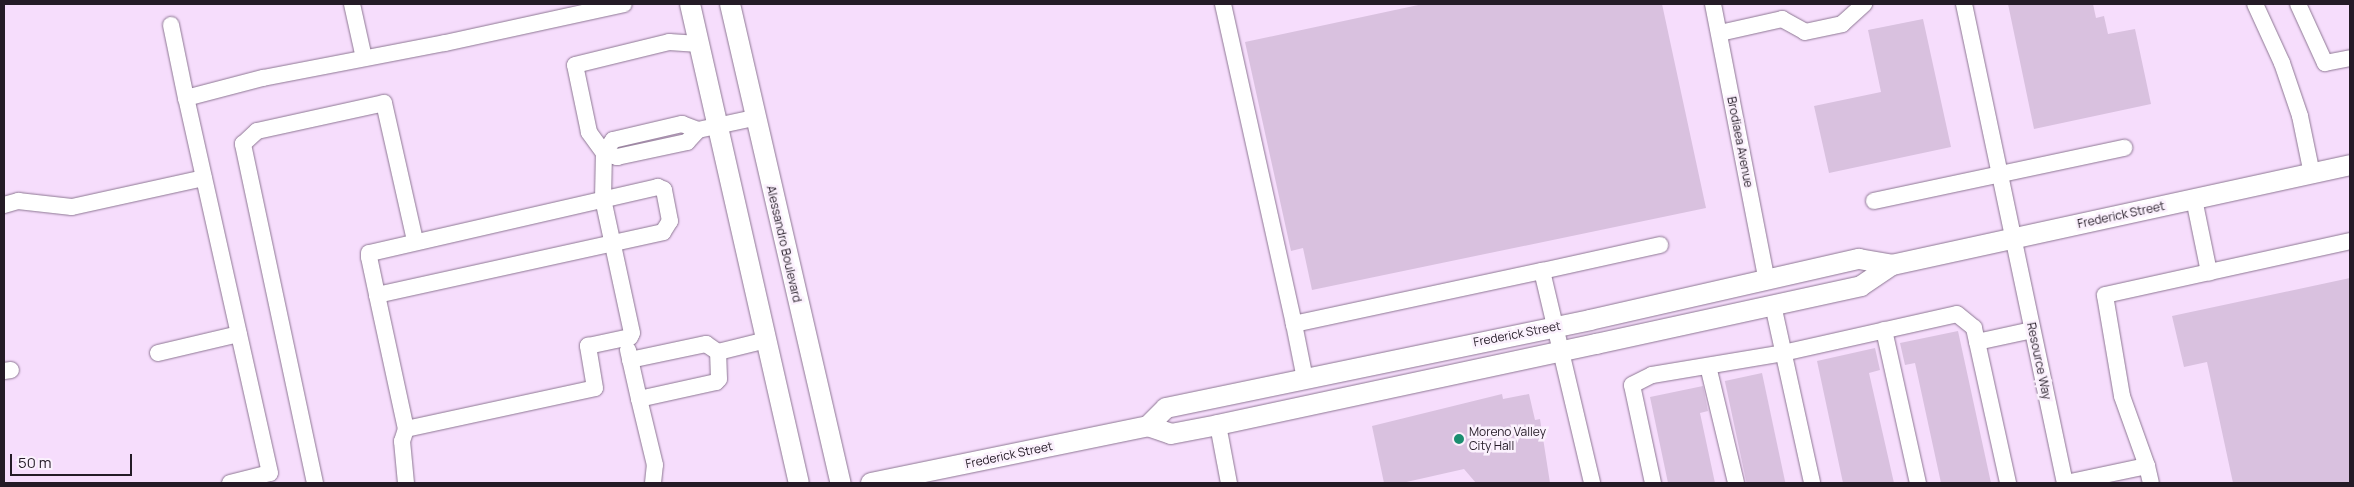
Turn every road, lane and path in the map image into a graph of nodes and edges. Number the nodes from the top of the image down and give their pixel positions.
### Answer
1 (352, 4) edge
2 (624, 4) edge
3 (690, 4) edge
4 (730, 4) edge
5 (1223, 4) edge
6 (1713, 4) edge
7 (1864, 4) edge
8 (1964, 4) edge
9 (2255, 4) edge
10 (2298, 4) edge
11 (171, 25) dead end
12 (1720, 34) junction
13 (699, 44) junction
14 (364, 58) junction
15 (2350, 58) edge
16 (186, 98) junction
17 (754, 118) junction
18 (707, 128) junction
19 (2124, 148) dead end
20 (604, 153) junction
21 (2350, 165) edge
22 (1999, 174) junction
23 (2312, 174) junction
24 (204, 178) junction
25 (603, 199) junction
26 (2194, 199) junction
27 (1874, 201) dead end
28 (4, 205) edge
29 (2012, 238) junction
30 (415, 241) junction
31 (2350, 241) edge
32 (613, 243) junction
33 (1660, 245) dead end
34 (1892, 265) junction
35 (1542, 271) junction
36 (2209, 272) junction
37 (1767, 281) junction
38 (377, 295) junction
39 (1773, 305) junction
40 (1294, 324) junction
41 (1554, 327) junction
42 (1884, 330) junction
43 (2032, 330) junction
44 (239, 334) junction
45 (626, 338) junction
46 (766, 340) junction
47 (1977, 342) junction
48 (1560, 350) junction
49 (718, 352) junction
50 (1783, 352) junction
51 (158, 353) dead end
52 (630, 360) junction
53 (1377, 363) junction
54 (1708, 366) junction
55 (1305, 379) junction
56 (640, 399) junction
57 (1218, 425) junction
58 (1148, 426) junction
59 (406, 429) junction
60 (2147, 466) junction
61 (230, 483) edge
62 (315, 483) edge
63 (406, 483) edge
64 (653, 483) edge
65 (799, 483) edge
66 (841, 483) edge
67 (871, 483) edge
68 (1229, 483) edge
69 (1592, 483) edge
70 (1653, 483) edge
71 (1736, 483) edge
72 (1812, 483) edge
73 (1918, 483) edge
74 (2008, 483) edge
75 (2066, 483) edge
76 (2150, 483) edge

1 - 14 street
2 - 14 street
3 - 13 main road
4 - 17 main road, Alessandro Boulevard
5 - 40 street
6 - 12 street, Brodiaea Avenue
7 - 12 street
8 - 22 street, Resource Way
9 - 23 street
10 - 15 street
11 - 16 street
12 - 37 street, Brodiaea Avenue
13 - 18 main road
13 - 20 street
14 - 16 street
16 - 24 street
17 - 18 street
17 - 66 main road, Alessandro Boulevard
18 - 20 street
18 - 46 main road
19 - 22 street
20 - 25 street
21 - 23 main road, Frederick Street
22 - 27 street
22 - 29 street, Resource Way
23 - 26 main road, Frederick Street
24 - 28 street
24 - 44 street
25 - 30 street
25 - 32 street
25 - 32 street
26 - 29 main road, Frederick Street
26 - 36 street
29 - 34 main road, Frederick Street
29 - 43 street, Resource Way
30 - 38 street
30 - 62 street
31 - 36 street
32 - 38 street
32 - 45 street
33 - 35 street
34 - 37 main road, Frederick Street
34 - 39 main road, Frederick Street
35 - 40 street
35 - 41 street
36 - 60 street
37 - 41 main road, Frederick Street
38 - 59 street
39 - 48 main road, Frederick Street
39 - 50 street
40 - 55 street
41 - 48 street
41 - 53 main road, Frederick Street
42 - 47 street
42 - 50 street
42 - 73 street
43 - 47 street
43 - 75 street, Resource Way
44 - 51 street
44 - 61 street
45 - 52 street
45 - 59 street
46 - 49 street
46 - 65 main road
47 - 74 street
48 - 57 main road, Frederick Street
48 - 69 street
49 - 52 street
49 - 56 street
50 - 54 street
50 - 72 street
52 - 56 street
53 - 55 main road, Frederick Street
53 - 57 main road
54 - 70 street
54 - 71 street
55 - 58 main road, Frederick Street
56 - 64 street
57 - 58 main road, Frederick Street
57 - 68 street
58 - 67 main road, Frederick Street
59 - 63 street
60 - 75 street
60 - 76 street

